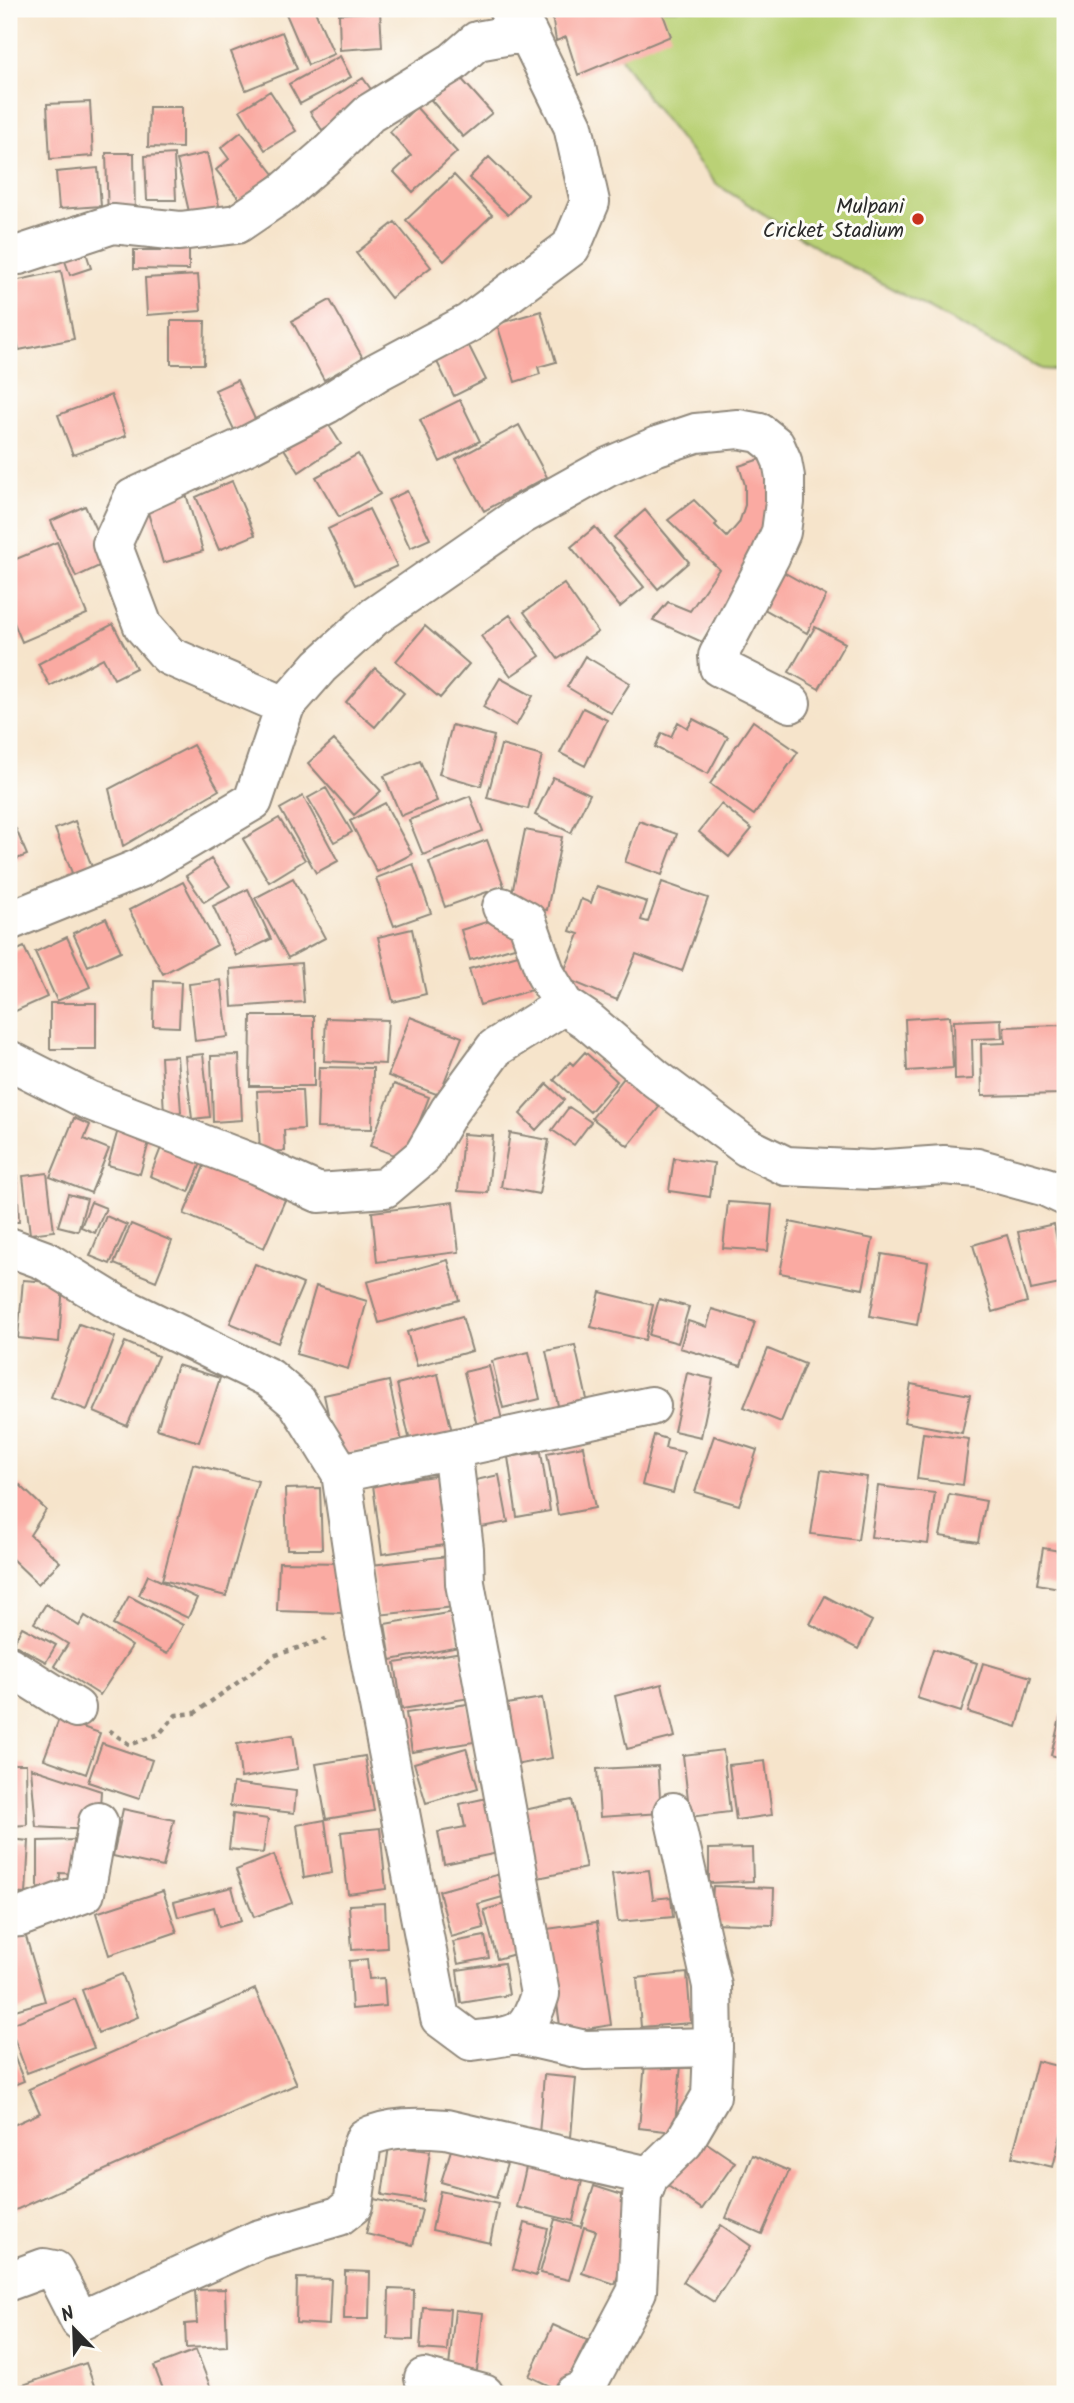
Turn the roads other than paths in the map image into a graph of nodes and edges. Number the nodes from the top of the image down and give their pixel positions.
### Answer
1 (517, 20) edge
2 (9, 254) edge
3 (791, 703) dead end
4 (285, 706) junction
5 (502, 907) dead end
6 (9, 921) edge
7 (564, 1005) junction
8 (9, 1060) edge
9 (1065, 1196) edge
10 (9, 1247) edge
11 (651, 1406) dead end
12 (452, 1449) junction
13 (341, 1473) junction
14 (9, 1666) edge
15 (76, 1708) road end
16 (673, 1812) dead end
17 (98, 1822) dead end
18 (9, 1917) edge
19 (515, 2035) junction
20 (713, 2047) junction
21 (649, 2176) junction
22 (9, 2281) edge
23 (424, 2378) dead end
24 (484, 2394) edge
25 (573, 2394) edge

1 - 2 street
1 - 4 street
3 - 4 street
4 - 6 street
5 - 7 street
7 - 8 street
7 - 9 street
10 - 13 street
11 - 12 street
12 - 13 street
12 - 19 street
13 - 19 street
14 - 15 street
16 - 20 street
17 - 18 street
19 - 20 street
20 - 21 street
21 - 22 street
21 - 25 street
23 - 24 street

